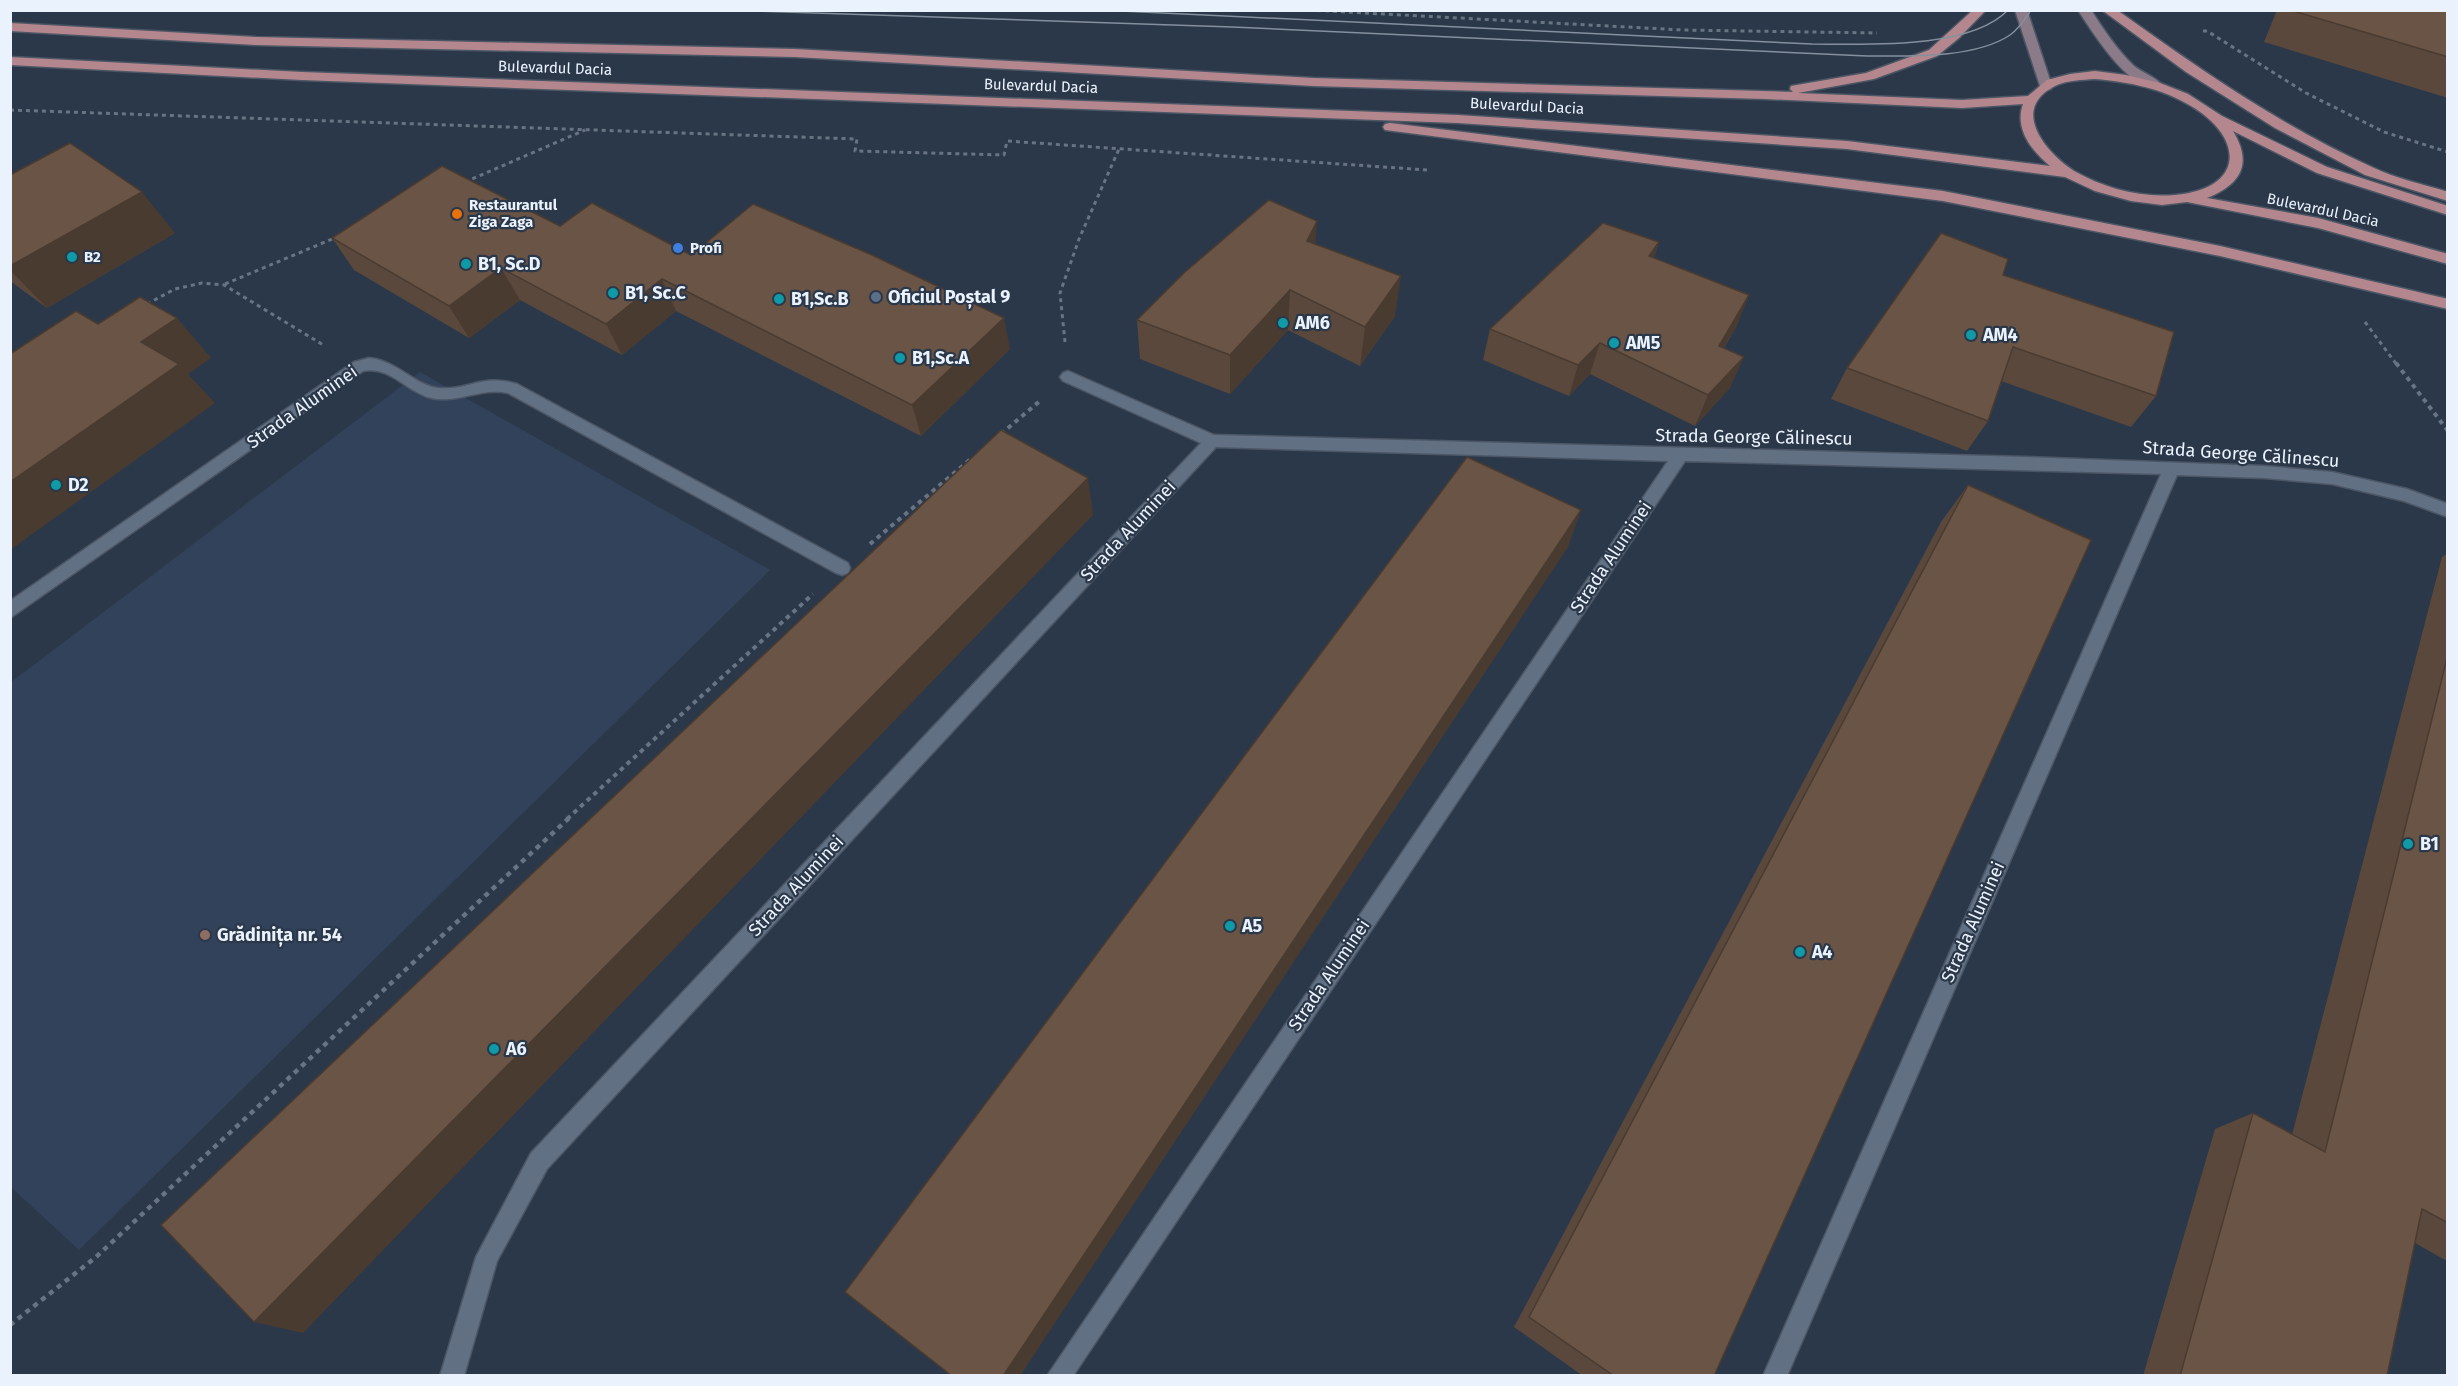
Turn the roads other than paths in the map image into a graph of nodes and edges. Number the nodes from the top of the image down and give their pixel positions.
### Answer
1 (1980, 10) edge
2 (2021, 10) edge
3 (2084, 10) edge
4 (2108, 10) edge
5 (10, 27) edge
6 (10, 61) edge
7 (2155, 84) junction
8 (2046, 86) junction
9 (1765, 95) junction
10 (2030, 100) junction
11 (1263, 112) junction
12 (2212, 114) junction
13 (2068, 173) junction
14 (2448, 197) edge
15 (2189, 199) junction
16 (2448, 211) edge
17 (2448, 259) edge
18 (2448, 304) edge
19 (1068, 377) road end
20 (1212, 441) junction
21 (1680, 455) junction
22 (2172, 468) junction
23 (2448, 511) edge
24 (842, 568) road end
25 (10, 611) edge
26 (452, 1376) edge
27 (1059, 1376) edge
28 (1775, 1376) edge

1 - 9 main road
2 - 8 main road
3 - 7 main road
4 - 14 main road
5 - 9 main road, Bulevardul Dacia
6 - 11 main road, Bulevardul Dacia
7 - 8 main road
7 - 12 main road
8 - 10 main road
9 - 10 main road, Bulevardul Dacia
10 - 13 main road
11 - 13 main road, Bulevardul Dacia
11 - 18 main road
12 - 15 main road
12 - 16 main road, Bulevardul Dacia
13 - 15 main road
15 - 17 main road, Bulevardul Dacia
19 - 20 street, Strada George Călinescu
20 - 21 street, Strada George Călinescu
20 - 26 street, Strada Aluminei
21 - 22 street, Strada George Călinescu
21 - 27 street, Strada Aluminei
22 - 23 street, Strada George Călinescu
22 - 28 street, Strada Aluminei
24 - 25 street, Strada Aluminei

